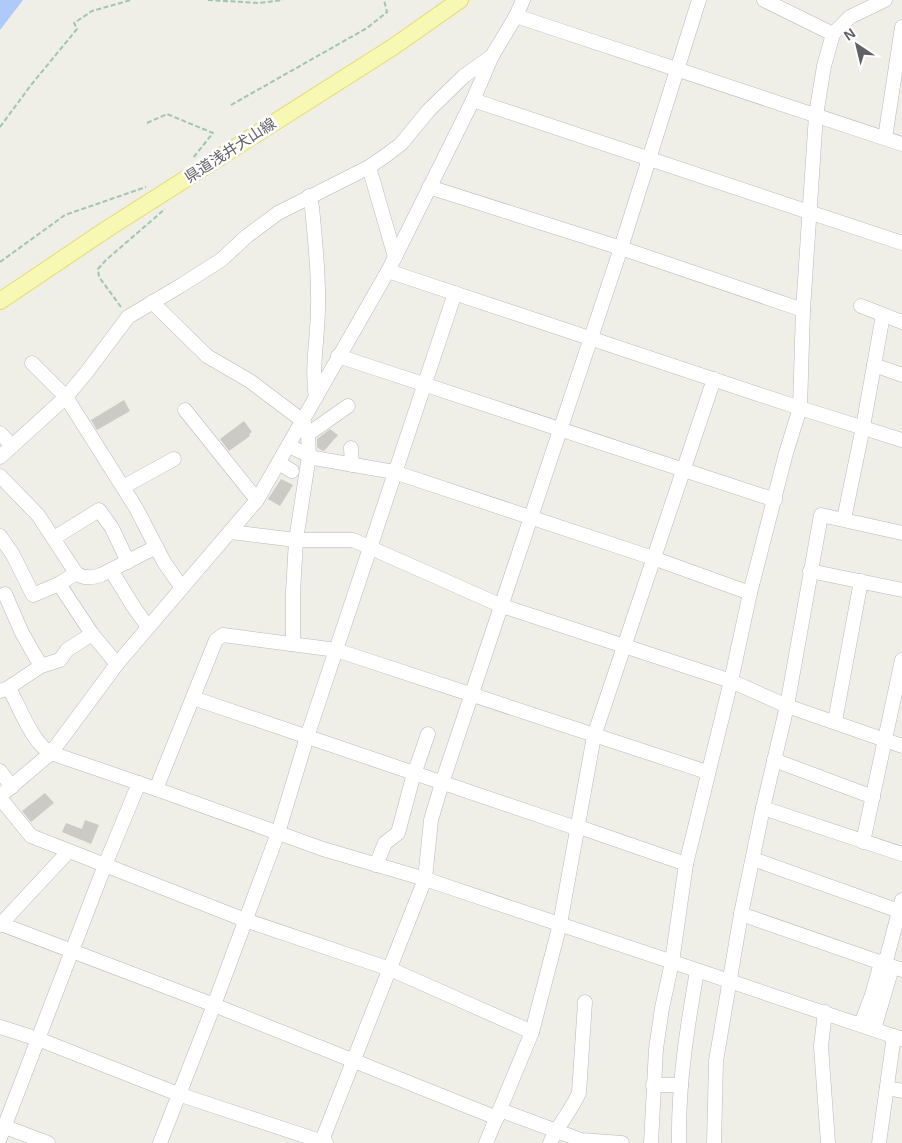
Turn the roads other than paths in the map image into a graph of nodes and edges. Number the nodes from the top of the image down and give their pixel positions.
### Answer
1 (522, 0) edge
2 (699, 0) edge
3 (764, 0) edge
4 (885, 0) edge
5 (458, 1) edge
6 (516, 16) junction
7 (902, 27) edge
8 (833, 34) junction
9 (492, 56) junction
10 (678, 70) junction
11 (473, 100) junction
12 (816, 115) junction
13 (885, 138) junction
14 (902, 144) edge
15 (649, 160) junction
16 (369, 167) junction
17 (429, 187) junction
18 (310, 196) junction
19 (810, 212) junction
20 (902, 243) edge
21 (621, 248) junction
22 (395, 257) junction
23 (388, 271) junction
24 (455, 293) junction
25 (0, 301) edge
26 (152, 302) junction
27 (862, 306) dead end
28 (803, 310) junction
29 (882, 315) junction
30 (902, 322) edge
31 (591, 338) junction
32 (338, 356) junction
33 (32, 363) dead end
34 (874, 365) junction
35 (902, 375) edge
36 (714, 379) junction
37 (425, 385) junction
38 (66, 397) junction
39 (316, 398) junction
40 (348, 406) dead end
41 (800, 408) junction
42 (185, 410) dead end
43 (303, 421) junction
44 (863, 427) junction
45 (560, 430) junction
46 (0, 433) edge
47 (308, 434) junction
48 (902, 440) edge
49 (12, 446) junction
50 (289, 446) junction
51 (351, 448) dead end
52 (309, 456) junction
53 (0, 457) edge
54 (174, 460) dead end
55 (279, 463) junction
56 (352, 465) junction
57 (685, 469) junction
58 (292, 471) dead end
59 (394, 472) junction
60 (0, 476) edge
61 (123, 487) junction
62 (257, 500) junction
63 (775, 500) junction
64 (530, 518) junction
65 (844, 519) junction
66 (231, 532) junction
67 (902, 533) edge
68 (0, 536) edge
69 (54, 538) junction
70 (296, 540) junction
71 (156, 547) junction
72 (369, 549) junction
73 (653, 558) junction
74 (128, 562) junction
75 (111, 570) junction
76 (810, 571) junction
77 (76, 573) junction
78 (861, 581) junction
79 (27, 582) junction
80 (59, 584) junction
81 (182, 588) junction
82 (902, 590) edge
83 (750, 593) junction
84 (2, 595) edge
85 (502, 606) junction
86 (148, 627) junction
87 (92, 634) junction
88 (293, 644) junction
89 (625, 646) junction
90 (336, 650) junction
91 (902, 660) edge
92 (117, 664) junction
93 (41, 666) junction
94 (731, 681) junction
95 (4, 689) edge
96 (472, 695) junction
97 (193, 698) junction
98 (787, 706) junction
99 (834, 722) junction
100 (428, 734) dead end
101 (594, 736) junction
102 (307, 737) junction
103 (885, 741) junction
104 (902, 746) edge
105 (51, 753) junction
106 (774, 760) junction
107 (0, 771) edge
108 (707, 772) junction
109 (416, 774) junction
110 (139, 783) junction
111 (442, 783) junction
112 (12, 787) junction
113 (156, 789) junction
114 (0, 797) edge
115 (873, 797) junction
116 (763, 808) junction
117 (579, 829) junction
118 (278, 833) junction
119 (863, 842) junction
120 (68, 852) junction
121 (902, 854) edge
122 (753, 859) junction
123 (686, 864) junction
124 (105, 865) junction
125 (376, 865) junction
126 (425, 879) junction
127 (901, 906) edge
128 (741, 914) junction
129 (245, 920) junction
130 (560, 924) junction
131 (0, 925) edge
132 (72, 952) junction
133 (672, 962) junction
134 (892, 967) edge
135 (390, 969) junction
136 (697, 971) junction
137 (730, 981) junction
138 (585, 1002) dead end
139 (214, 1005) junction
140 (825, 1012) junction
141 (0, 1027) edge
142 (868, 1027) junction
143 (532, 1032) junction
144 (898, 1037) edge
145 (38, 1040) junction
146 (353, 1061) junction
147 (653, 1085) junction
148 (681, 1085) junction
149 (886, 1088) junction
150 (902, 1091) edge
151 (178, 1094) junction
152 (498, 1114) junction
153 (2, 1130) edge
154 (553, 1137) edge
155 (323, 1142) edge
156 (48, 1143) edge
157 (160, 1143) edge
158 (486, 1143) edge
159 (622, 1143) edge
160 (651, 1143) edge
161 (679, 1143) edge
162 (715, 1143) edge
163 (828, 1143) edge
164 (879, 1143) edge

1 - 6 street
2 - 10 street
3 - 8 street
4 - 8 street
5 - 25 main road, 県道浅井犬山線
6 - 9 street
6 - 10 street
7 - 13 street
8 - 12 street
9 - 11 street
9 - 16 street
10 - 12 street
10 - 15 street
11 - 15 street
11 - 17 street
12 - 13 street
12 - 19 street
13 - 14 street
15 - 19 street
15 - 21 street
16 - 18 street
16 - 22 street
17 - 21 street
17 - 22 street
18 - 26 street
18 - 39 street
19 - 20 street
19 - 28 street
21 - 28 street
21 - 31 street
22 - 23 street
23 - 24 street
23 - 32 street
24 - 31 street
24 - 37 street
26 - 38 street
26 - 43 street
27 - 29 street
28 - 41 street
29 - 30 street
29 - 34 street
31 - 36 street
31 - 45 street
32 - 37 street
32 - 39 street
33 - 38 street
34 - 35 street
34 - 44 street
36 - 41 street
36 - 57 street
37 - 45 street
37 - 59 street
38 - 49 street
38 - 61 street
39 - 43 street
40 - 47 street
41 - 44 street
41 - 63 street
42 - 62 street
43 - 47 street
43 - 50 street
44 - 48 street
44 - 65 street
45 - 57 street
45 - 64 street
46 - 49 street
47 - 52 street
49 - 53 street
50 - 52 street
50 - 55 street
51 - 56 street
52 - 56 street
52 - 70 street
54 - 61 street
55 - 58 street
55 - 62 street
56 - 59 street
57 - 63 street
57 - 73 street
59 - 64 street
59 - 72 street
60 - 69 street
61 - 71 street
62 - 66 street
63 - 83 street
64 - 73 street
64 - 85 street
65 - 67 street
65 - 76 street
66 - 70 street
66 - 81 street
68 - 79 street
69 - 74 street
69 - 77 street
70 - 72 street
70 - 88 street
71 - 74 street
71 - 81 street
72 - 85 street
72 - 90 street
73 - 83 street
73 - 89 street
74 - 75 street
75 - 77 street
75 - 86 street
76 - 78 street
76 - 98 street
77 - 80 street
78 - 82 street
78 - 99 street
79 - 80 street
79 - 84 street
80 - 87 street
81 - 86 street
83 - 94 street
84 - 93 street
85 - 89 street
85 - 96 street
86 - 92 street
87 - 92 street
87 - 93 street
88 - 90 street
88 - 97 street
89 - 94 street
89 - 101 street
90 - 96 street
90 - 102 street
91 - 103 street
92 - 105 street
93 - 95 street
94 - 98 street
94 - 108 street
95 - 105 street
96 - 101 street
96 - 111 street
97 - 102 street
97 - 113 street
98 - 99 street
98 - 106 street
99 - 103 street
100 - 109 street
101 - 108 street
101 - 117 street
102 - 109 street
102 - 118 street
103 - 104 street
103 - 115 street
105 - 110 street
105 - 112 street
106 - 115 street
106 - 116 street
107 - 112 street
108 - 123 street
109 - 111 street
109 - 125 street
110 - 113 street
110 - 124 street
111 - 117 street
111 - 126 street
112 - 114 street
113 - 118 street
114 - 120 street
115 - 119 street
116 - 119 street
116 - 122 street
117 - 123 street
117 - 130 street
118 - 125 street
118 - 129 street
119 - 121 street
120 - 124 street
120 - 131 street
122 - 127 street
122 - 128 street
123 - 133 street
124 - 129 street
124 - 132 street
125 - 126 street
126 - 130 street
126 - 135 street
127 - 134 street
128 - 134 street
128 - 137 street
129 - 135 street
129 - 139 street
130 - 133 street
130 - 143 street
131 - 132 street
132 - 139 street
132 - 145 street
133 - 136 street
133 - 147 street
134 - 142 street
135 - 143 street
135 - 146 street
136 - 137 street
136 - 148 street
137 - 140 street
137 - 162 street
138 - 154 street
139 - 146 street
139 - 151 street
140 - 142 street
140 - 163 street
141 - 145 street
142 - 144 street
143 - 152 street
144 - 149 street
145 - 151 street
145 - 153 street
146 - 152 street
146 - 155 street
147 - 148 street
147 - 160 street
148 - 161 street
149 - 150 street
149 - 164 street
151 - 155 street
151 - 157 street
152 - 154 street
152 - 158 street
153 - 156 street
154 - 159 street

